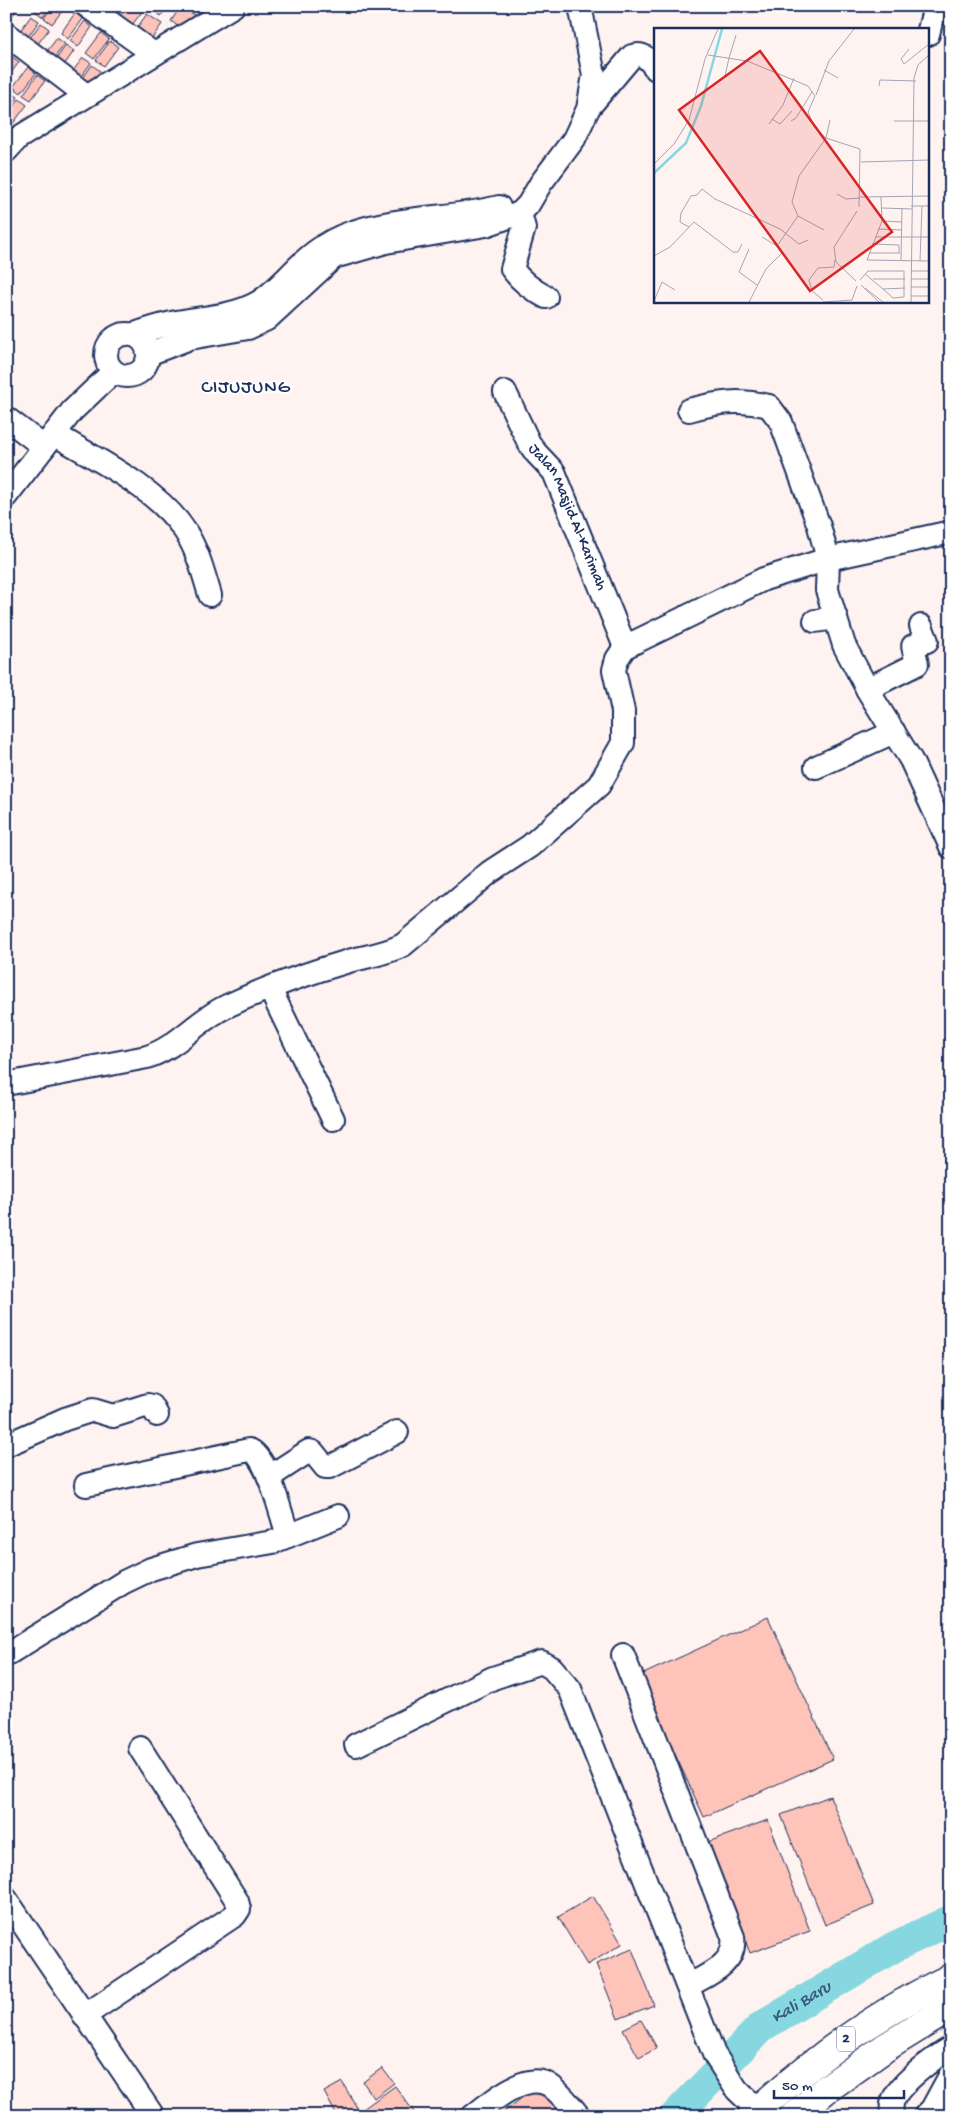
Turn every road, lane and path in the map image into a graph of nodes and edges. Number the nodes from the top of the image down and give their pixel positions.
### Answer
1 (87, 6) edge
2 (580, 6) edge
3 (935, 6) edge
4 (221, 9) edge
5 (930, 28) edge
6 (6, 34) edge
7 (154, 54) junction
8 (654, 67) edge
9 (86, 95) junction
10 (588, 109) junction
11 (10, 139) edge
12 (541, 183) junction
13 (520, 214) junction
14 (532, 288) dead end
15 (132, 335) junction
16 (148, 354) junction
17 (113, 372) junction
18 (505, 392) dead end
19 (688, 410) dead end
20 (6, 418) edge
21 (49, 440) junction
22 (6, 496) edge
23 (951, 532) edge
24 (828, 559) junction
25 (210, 594) dead end
26 (921, 626) dead end
27 (625, 647) junction
28 (867, 688) junction
29 (894, 732) junction
30 (816, 768) dead end
31 (950, 841) edge
32 (270, 989) junction
33 (6, 1084) edge
34 (333, 1119) dead end
35 (157, 1415) dead end
36 (397, 1432) dead end
37 (6, 1444) edge
38 (268, 1477) junction
39 (86, 1486) dead end
40 (338, 1516) dead end
41 (288, 1536) junction
42 (623, 1654) dead end
43 (6, 1655) edge
44 (356, 1745) dead end
45 (140, 1748) dead end
46 (6, 1899) edge
47 (951, 1978) edge
48 (688, 1986) junction
49 (949, 2012) edge
50 (84, 2016) junction
51 (951, 2048) edge
52 (951, 2074) edge
53 (755, 2113) edge
54 (153, 2116) edge
55 (473, 2116) edge
56 (579, 2116) edge
57 (794, 2116) edge
58 (892, 2116) edge
59 (925, 2116) edge

1 - 7 street
2 - 10 street
3 - 5 street
4 - 7 street
6 - 9 street
7 - 9 street
8 - 10 street
9 - 11 street
10 - 12 street
12 - 13 street
12 - 15 street
13 - 14 street
13 - 16 street
15 - 16 street
15 - 17 street
16 - 17 street
17 - 21 street
18 - 27 street, Jalan Masjid Al-Karimah
19 - 24 street
20 - 21 street
21 - 22 street
21 - 25 street
23 - 24 street
24 - 27 street
24 - 28 street
26 - 28 street
27 - 32 street
28 - 29 street
29 - 30 street
29 - 31 street
32 - 33 street
32 - 34 street
35 - 37 street
36 - 38 street
38 - 39 street
38 - 41 street
40 - 41 street
41 - 43 street
42 - 48 street
44 - 48 street
45 - 50 street
46 - 50 street
47 - 53 highway, 2
48 - 53 street
49 - 57 highway, 2
50 - 54 street
51 - 58 street
52 - 59 street
55 - 56 street

